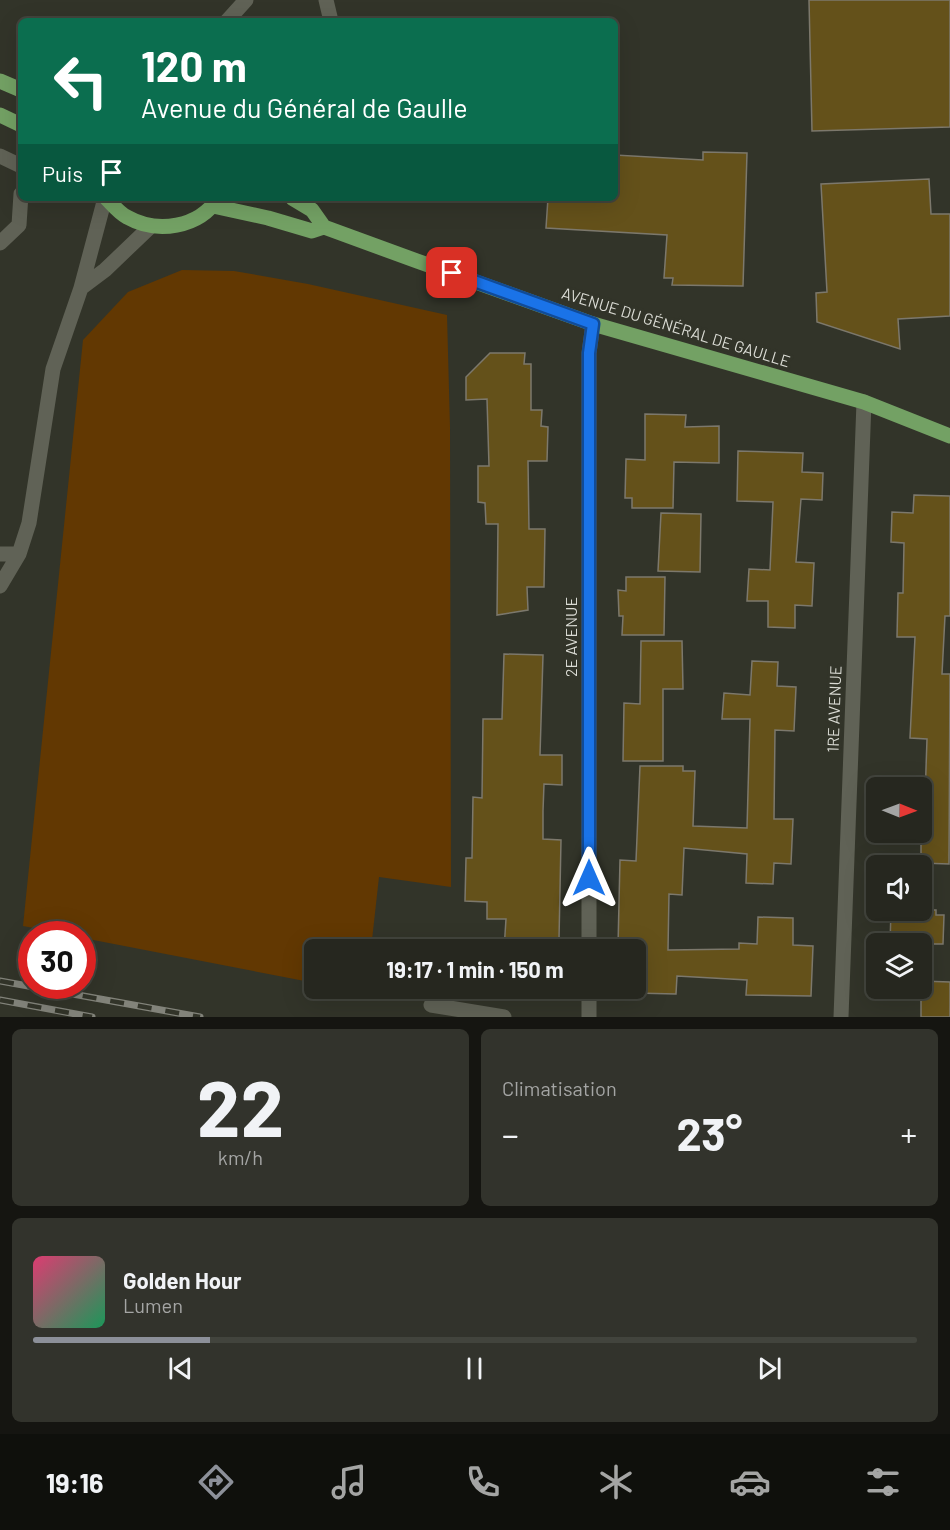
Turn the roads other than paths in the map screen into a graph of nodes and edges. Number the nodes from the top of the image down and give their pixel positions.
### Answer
1 (246, 0) edge
2 (326, 0) edge
3 (230, 18) edge
4 (330, 18) edge
5 (0, 81) edge
6 (18, 89) edge
7 (0, 115) edge
8 (18, 124) edge
9 (0, 156) edge
10 (18, 165) edge
11 (21, 201) edge
12 (105, 201) edge
13 (109, 201) edge
14 (215, 202) edge
15 (313, 204) edge
16 (151, 226) junction
17 (324, 227) junction
18 (0, 243) edge
19 (81, 288) junction
20 (593, 324) junction
21 (864, 402) junction
22 (950, 436) edge
23 (0, 554) edge
24 (19, 554) junction
25 (0, 586) edge
26 (589, 939) edge
27 (589, 999) edge
28 (431, 1005) dead end
29 (504, 1017) edge
30 (589, 1017) edge
31 (840, 1017) edge

1 - 3 street
2 - 4 street
5 - 6 main road
7 - 8 main road
9 - 10 street
11 - 18 street
12 - 19 street
13 - 16 main road
14 - 16 main road
14 - 17 main road, AVENUE DU GÉNÉRAL DE GAULLE
15 - 17 main road
16 - 19 street
17 - 20 main road, AVENUE DU GÉNÉRAL DE GAULLE
19 - 24 street
20 - 21 main road, AVENUE DU GÉNÉRAL DE GAULLE
20 - 26 street, 2E AVENUE
21 - 22 main road, AVENUE DU GÉNÉRAL DE GAULLE
21 - 31 street, 1RE AVENUE
23 - 24 street
24 - 25 street
27 - 30 street
28 - 29 street

